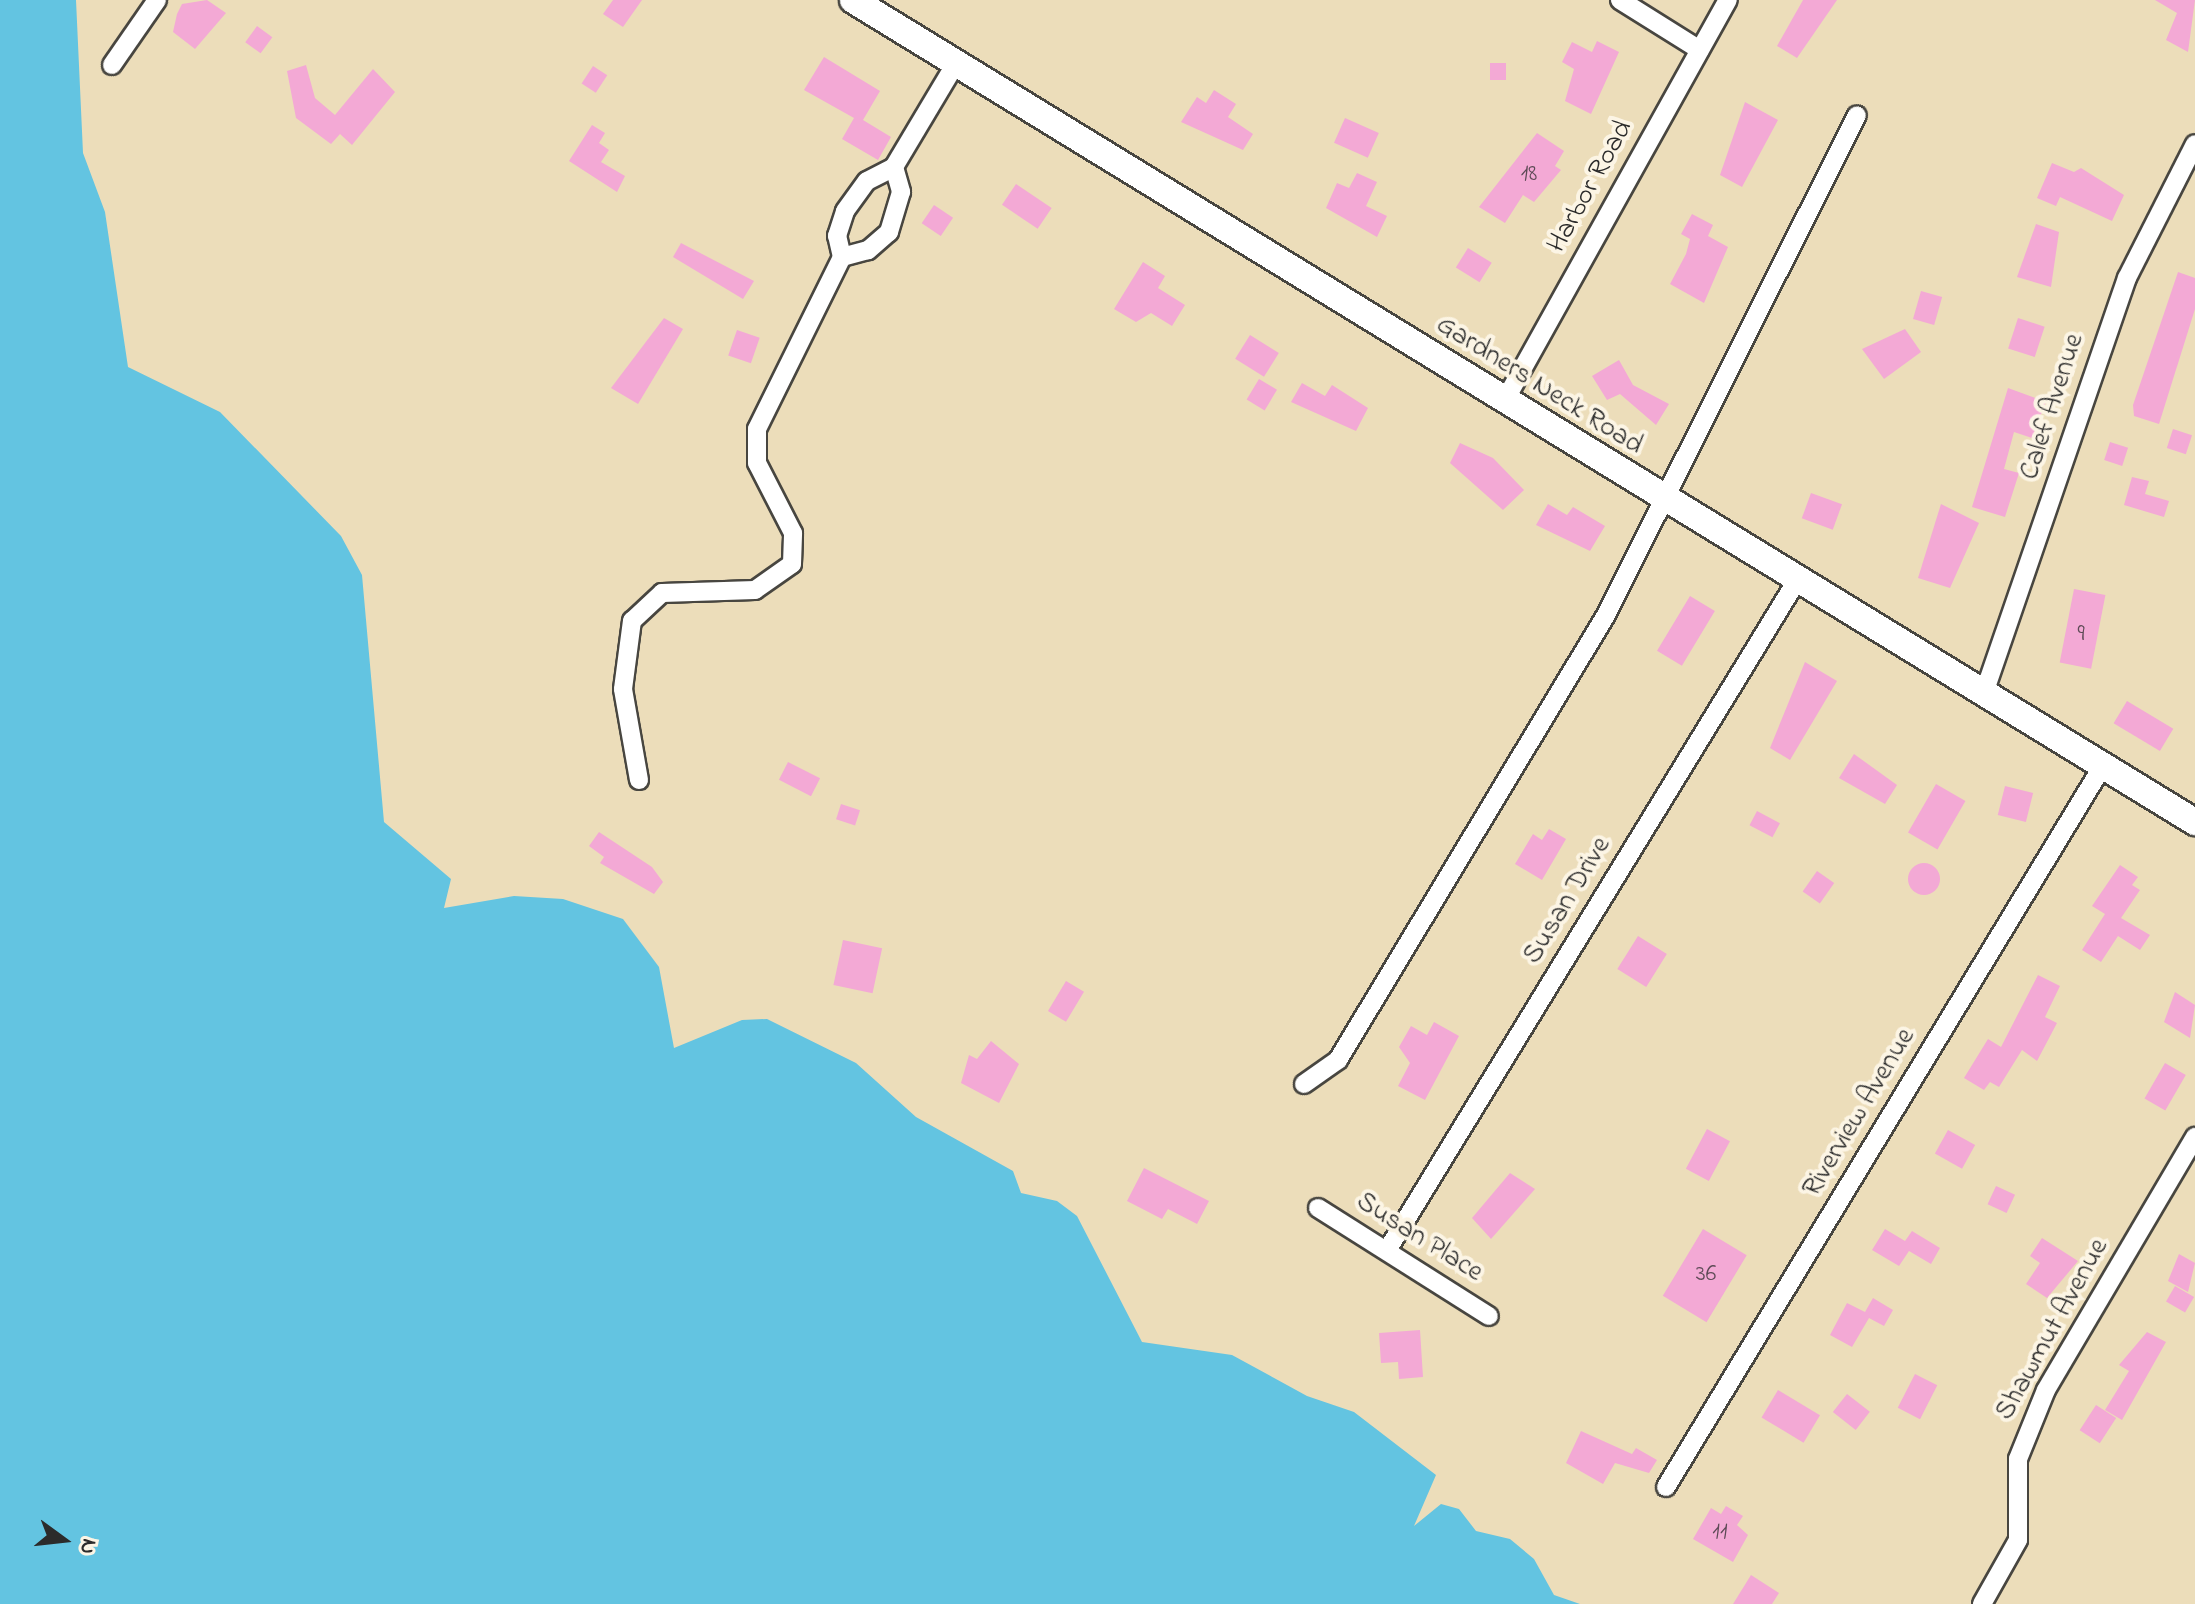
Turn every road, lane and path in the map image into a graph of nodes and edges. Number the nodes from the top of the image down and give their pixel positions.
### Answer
1 (157, 0) edge
2 (853, 0) edge
3 (1620, 0) edge
4 (1728, 0) edge
5 (1700, 50) junction
6 (956, 63) junction
7 (112, 65) dead end
8 (1857, 115) dead end
9 (2195, 144) edge
10 (894, 167) junction
11 (842, 257) junction
12 (1504, 402) junction
13 (1660, 498) junction
14 (1796, 582) junction
15 (1983, 696) junction
16 (2102, 767) junction
17 (639, 780) dead end
18 (2195, 822) edge
19 (1304, 1084) dead end
20 (2195, 1137) edge
21 (1318, 1208) dead end
22 (1388, 1249) junction
23 (1489, 1316) dead end
24 (1666, 1487) dead end
25 (1982, 1604) edge

1 - 7 street
2 - 6 street, Gardners Neck Road
3 - 5 street
4 - 5 street, Harbor Road
5 - 12 street, Harbor Road
6 - 10 street
6 - 12 street, Gardners Neck Road
8 - 13 street
9 - 15 street, Calef Avenue
10 - 11 street
10 - 11 street
11 - 17 street
12 - 13 street, Gardners Neck Road
13 - 14 street, Gardners Neck Road
13 - 19 street
14 - 15 street, Gardners Neck Road
14 - 22 street, Susan Drive
15 - 16 street, Gardners Neck Road
16 - 18 street, Gardners Neck Road
16 - 24 street, Riverview Avenue
20 - 25 street, Shawmut Avenue
21 - 22 street, Susan Place
22 - 23 street, Susan Place

